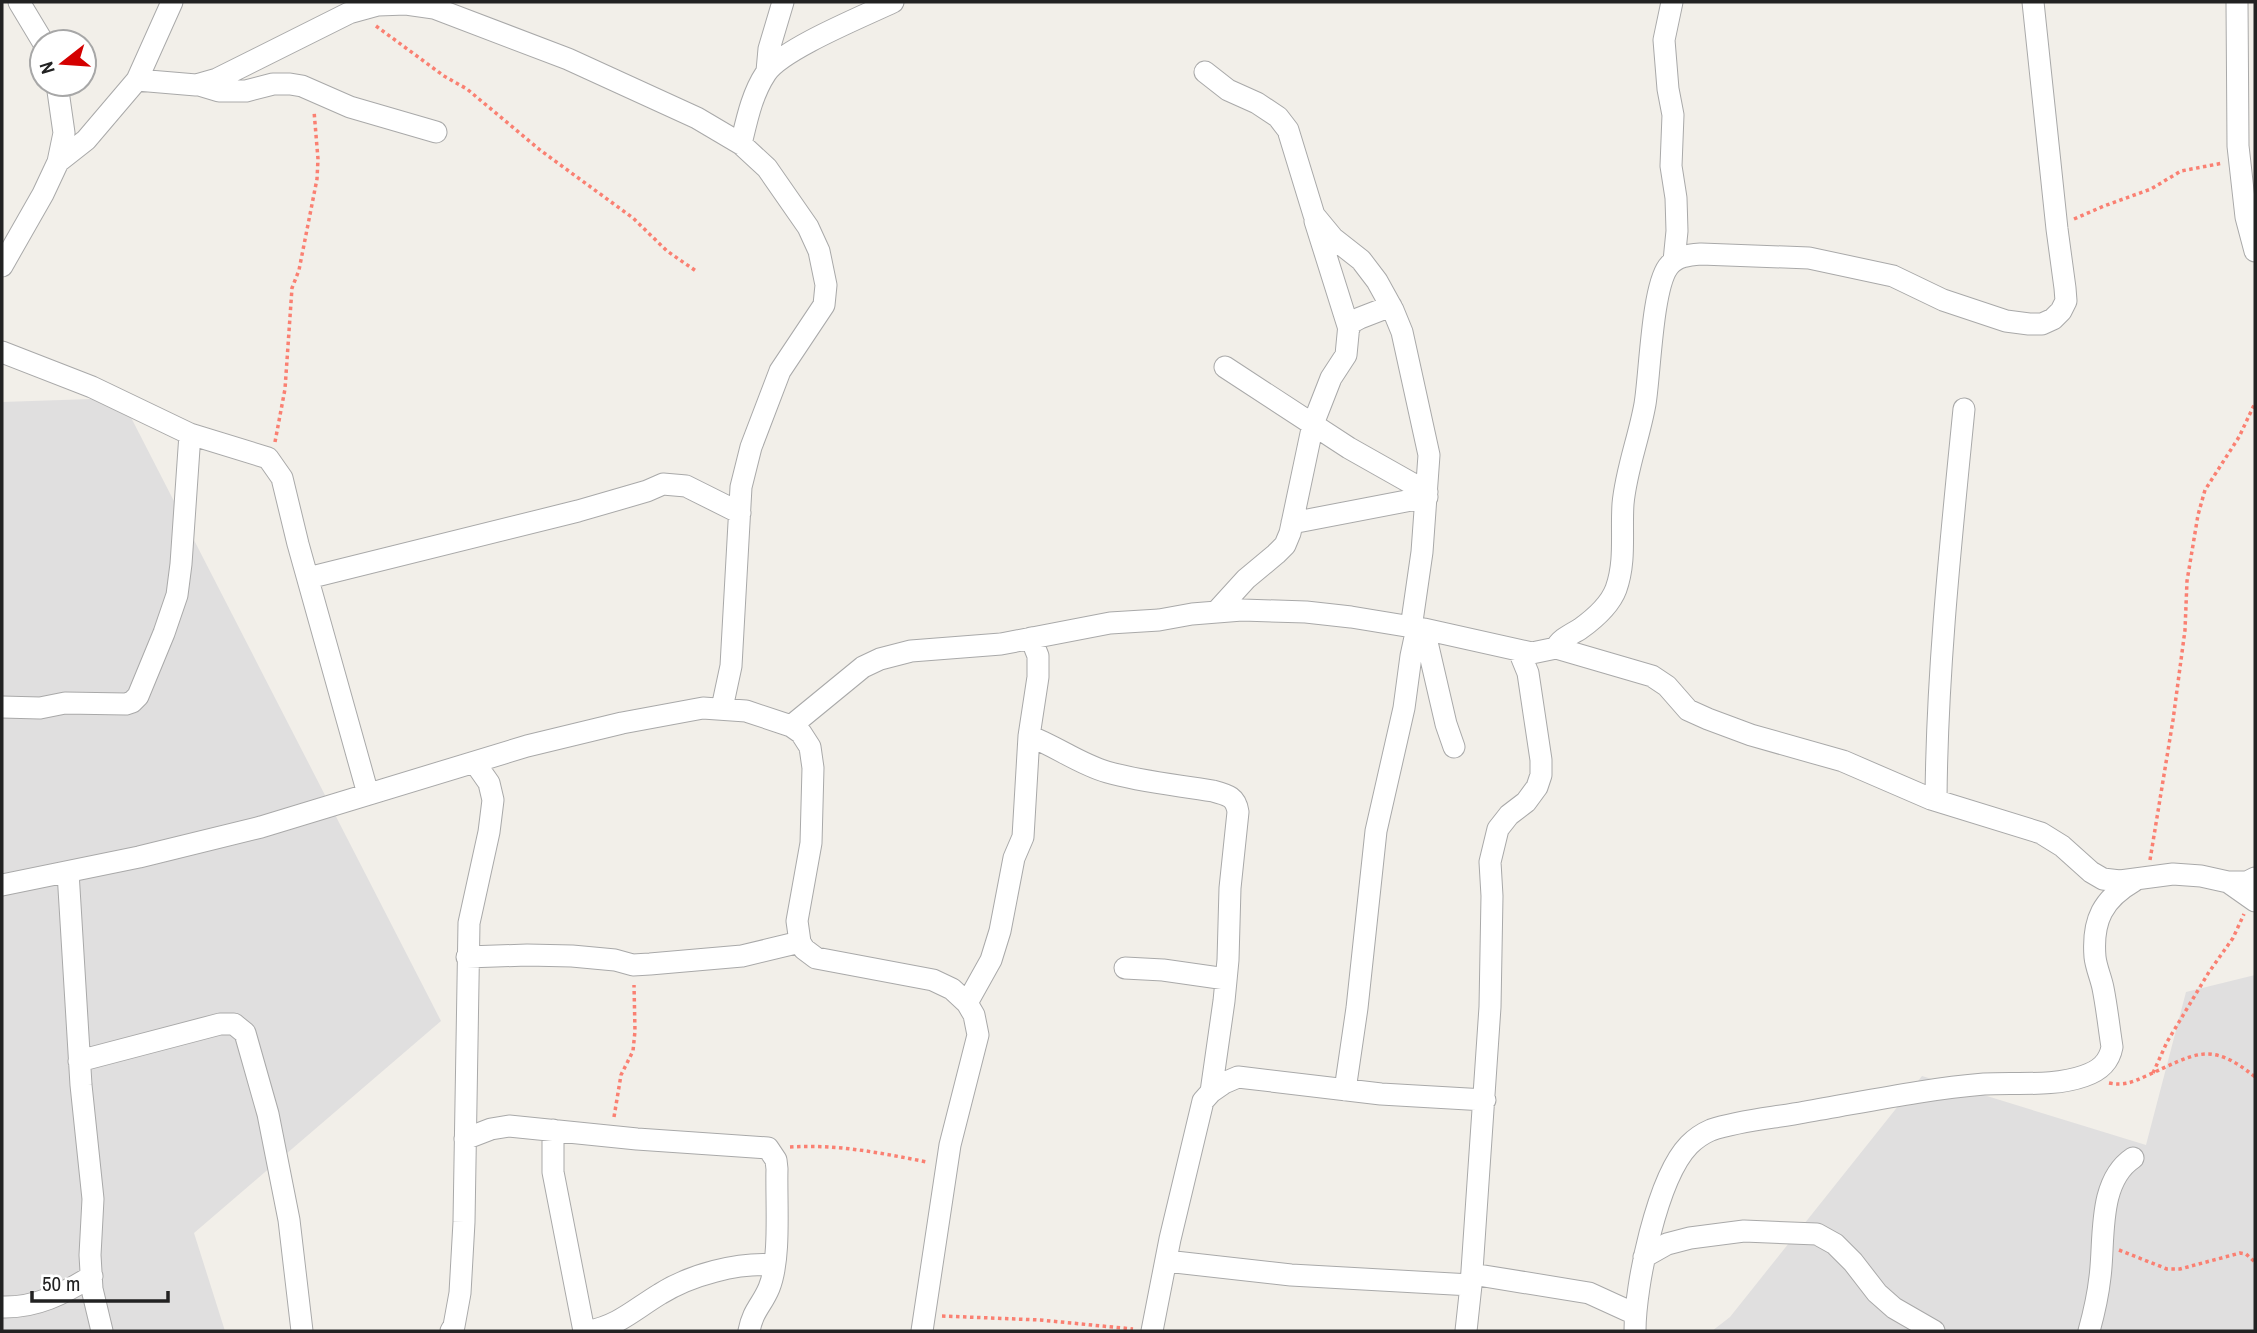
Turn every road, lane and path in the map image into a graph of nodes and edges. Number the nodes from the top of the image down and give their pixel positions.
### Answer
1 (19, 2) edge
2 (172, 2) edge
3 (783, 2) edge
4 (893, 2) edge
5 (1672, 2) edge
6 (2033, 2) edge
7 (2236, 2) edge
8 (355, 11) junction
9 (35, 28) edge
10 (767, 71) junction
11 (1205, 72) dead end
12 (136, 80) junction
13 (199, 85) junction
14 (313, 92) junction
15 (59, 98) edge
16 (436, 132) dead end
17 (741, 144) junction
18 (2245, 159) edge
19 (58, 162) junction
20 (1314, 214) junction
21 (2057, 229) junction
22 (2255, 251) edge
23 (1674, 261) junction
24 (2, 266) edge
25 (696, 271) dead end
26 (1391, 306) junction
27 (1349, 329) junction
28 (2, 352) edge
29 (1225, 367) dead end
30 (2255, 403) edge
31 (1964, 409) dead end
32 (1313, 424) junction
33 (190, 434) junction
34 (268, 458) junction
35 (1427, 495) junction
36 (740, 513) junction
37 (1292, 523) junction
38 (308, 578) junction
39 (1216, 612) junction
40 (1417, 628) junction
41 (1031, 638) junction
42 (1556, 648) junction
43 (1519, 651) junction
44 (2, 707) edge
45 (722, 708) junction
46 (791, 726) junction
47 (1029, 736) junction
48 (1454, 747) dead end
49 (475, 763) junction
50 (368, 794) junction
51 (1936, 800) junction
52 (68, 872) junction
53 (2141, 879) junction
54 (2, 885) edge
55 (2254, 892) edge
56 (800, 942) junction
57 (467, 957) junction
58 (633, 965) junction
59 (1125, 968) dead end
60 (1226, 979) junction
61 (967, 1003) junction
62 (79, 1061) junction
63 (2153, 1073) junction
64 (2084, 1076) junction
65 (2255, 1077) edge
66 (1345, 1090) junction
67 (1211, 1092) junction
68 (1485, 1100) junction
69 (553, 1130) junction
70 (611, 1136) junction
71 (465, 1139) junction
72 (768, 1148) junction
73 (2133, 1158) dead end
74 (946, 1168) junction
75 (2103, 1242) junction
76 (1644, 1257) junction
77 (1166, 1261) junction
78 (2255, 1262) edge
79 (774, 1265) junction
80 (92, 1276) junction
81 (1472, 1280) junction
82 (2, 1307) edge
83 (923, 1323) edge
84 (1635, 1323) edge
85 (1907, 1325) edge
86 (102, 1331) edge
87 (302, 1331) edge
88 (451, 1331) edge
89 (587, 1331) edge
90 (749, 1331) edge
91 (1152, 1331) edge
92 (1466, 1331) edge
93 (1934, 1331) edge
94 (2090, 1331) edge

1 - 9 street
2 - 12 street
3 - 10 street
4 - 10 street
5 - 23 street
6 - 21 street
7 - 18 street
8 - 13 street
8 - 17 street
8 - 25 path
10 - 17 street
11 - 20 street
12 - 13 street
12 - 19 street
13 - 14 street
14 - 16 street
14 - 34 path
15 - 19 street
17 - 36 street
18 - 21 path
18 - 22 street
19 - 24 street
20 - 26 street
20 - 27 street
21 - 23 street
23 - 42 street
26 - 27 street
26 - 35 street
27 - 32 street
28 - 33 street
29 - 32 street
30 - 53 path
31 - 51 street
32 - 35 street
32 - 37 street
33 - 34 street
33 - 44 street
34 - 38 street
35 - 37 street
35 - 40 street
36 - 38 street
36 - 45 street
37 - 39 street
38 - 50 street
39 - 40 street
39 - 41 street
40 - 43 street
40 - 48 street
40 - 66 street
41 - 46 street
41 - 47 street
42 - 43 street
42 - 51 street
43 - 68 street
45 - 46 street
45 - 49 street
46 - 56 street
47 - 60 street
47 - 61 street
49 - 50 street
49 - 57 street
50 - 52 street
51 - 53 street
52 - 54 street
52 - 62 street
53 - 55 street
53 - 64 street
55 - 63 path
56 - 58 street
56 - 61 street
57 - 58 street
57 - 71 street
58 - 70 path
59 - 60 street
60 - 67 street
61 - 74 street
62 - 80 street
62 - 87 street
63 - 64 path
63 - 65 path
64 - 76 street
66 - 67 street
66 - 68 street
67 - 77 street
68 - 81 street
69 - 70 street
69 - 71 street
69 - 89 street
70 - 72 street
71 - 88 street
72 - 74 path
72 - 79 street
73 - 75 street
74 - 83 street
75 - 78 path
75 - 94 street
76 - 84 street
76 - 85 street
77 - 81 street
77 - 91 street
79 - 89 street
79 - 90 street
80 - 82 street
80 - 86 street
81 - 84 street
81 - 92 street
83 - 91 path
85 - 93 street

